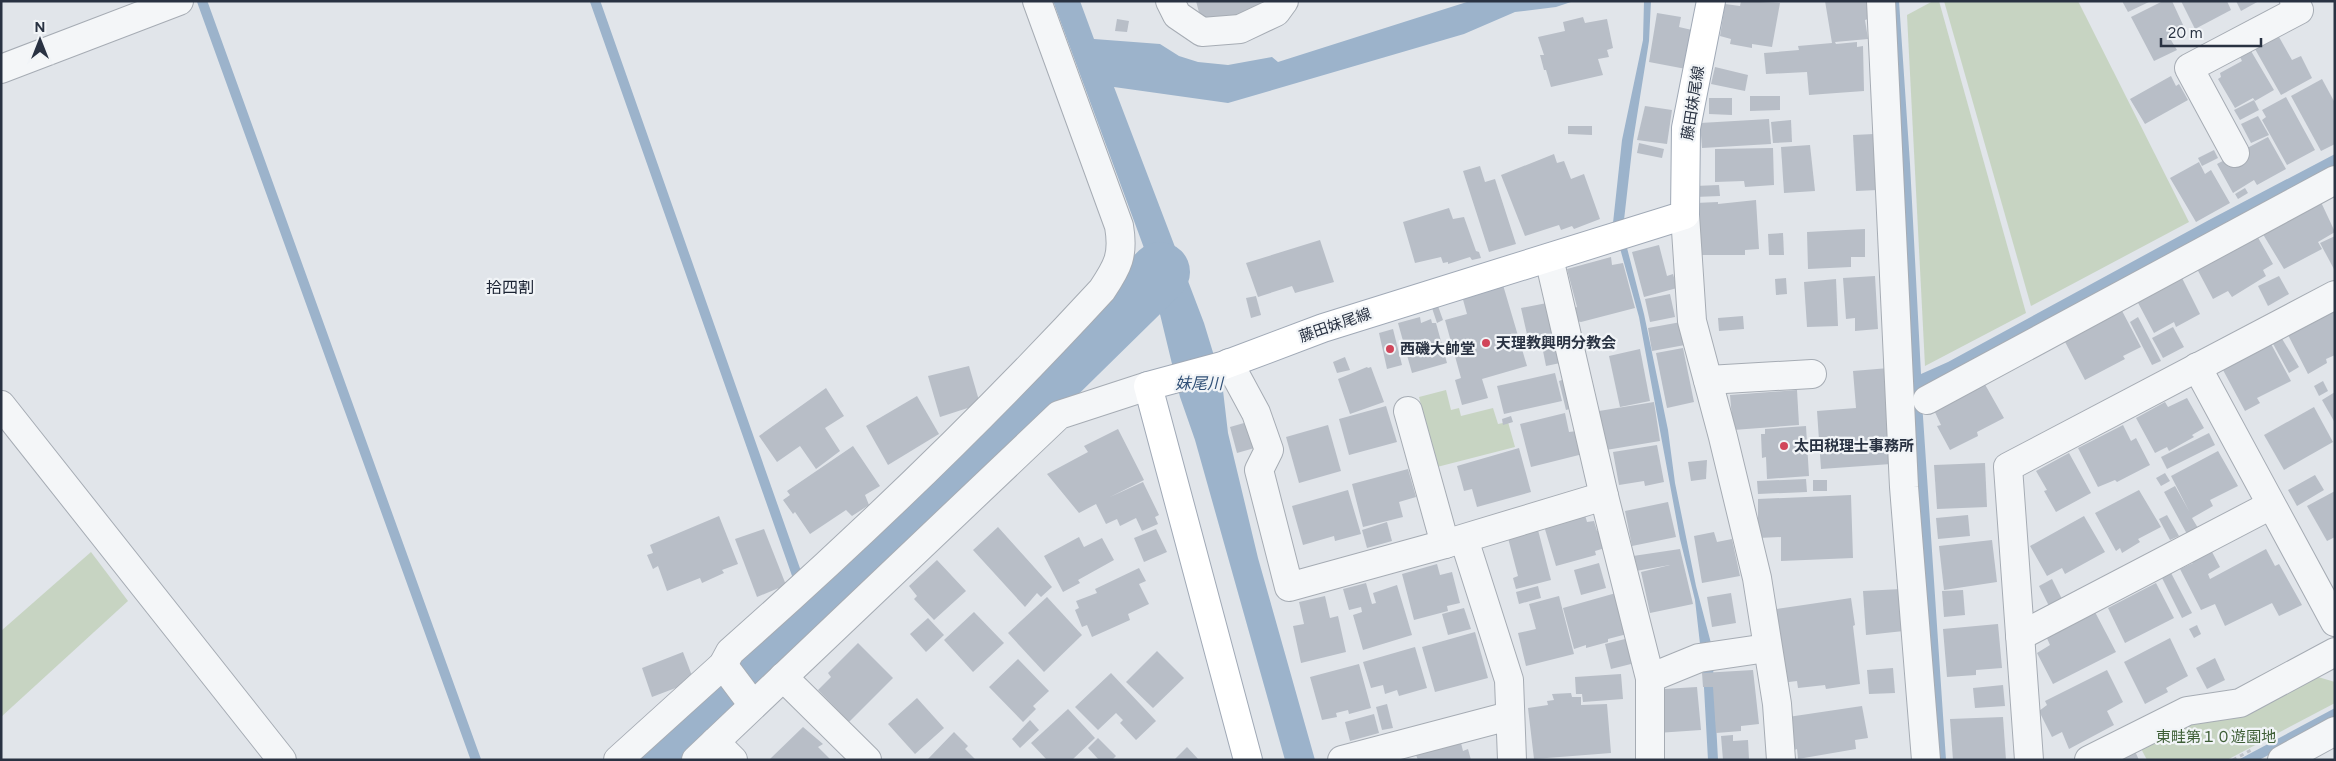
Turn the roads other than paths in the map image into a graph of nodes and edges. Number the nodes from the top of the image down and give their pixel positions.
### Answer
1 (179, 1) edge
2 (1037, 1) edge
3 (1170, 1) edge
4 (1284, 1) edge
5 (1711, 1) edge
6 (1880, 1) edge
7 (2294, 1) edge
8 (1, 69) edge
9 (2235, 153) dead end
10 (2335, 180) edge
11 (1685, 215) junction
12 (1549, 258) junction
13 (2335, 295) edge
14 (1225, 365) junction
15 (2197, 367) junction
16 (1812, 374) dead end
17 (1708, 380) junction
18 (1160, 382) junction
19 (1927, 400) dead end
20 (1, 405) edge
21 (1408, 411) dead end
22 (1604, 496) junction
23 (2271, 505) junction
24 (1454, 541) junction
25 (2335, 622) edge
26 (2020, 636) junction
27 (1767, 648) junction
28 (2335, 652) edge
29 (725, 668) junction
30 (784, 676) junction
31 (1650, 678) junction
32 (748, 699) junction
33 (1509, 716) junction
34 (2335, 731) edge
35 (715, 754) edge
36 (282, 760) edge
37 (618, 760) edge
38 (867, 760) edge
39 (1248, 760) edge
40 (1342, 760) edge
41 (1512, 760) edge
42 (1650, 760) edge
43 (1781, 760) edge
44 (1926, 760) edge
45 (2029, 760) edge
46 (2089, 760) edge
47 (2282, 760) edge

1 - 8 street
2 - 29 street
3 - 4 street
5 - 11 main road, 藤田妹尾線
6 - 44 street
7 - 9 street
10 - 19 street
11 - 12 main road, 藤田妹尾線
11 - 17 street
12 - 14 main road, 藤田妹尾線
12 - 22 street
13 - 15 street
14 - 18 main road, 藤田妹尾線
14 - 24 street
15 - 23 street
15 - 26 street
16 - 17 street
17 - 27 street
18 - 30 street
18 - 39 main road
20 - 36 street
21 - 24 street
22 - 24 street
22 - 31 street
23 - 25 street
23 - 26 street
24 - 33 street
26 - 45 street
27 - 31 street
27 - 43 street
28 - 46 street
29 - 32 street
29 - 37 street
30 - 32 street
30 - 38 street
31 - 42 street
32 - 35 street
33 - 40 street
33 - 41 street
34 - 47 street

